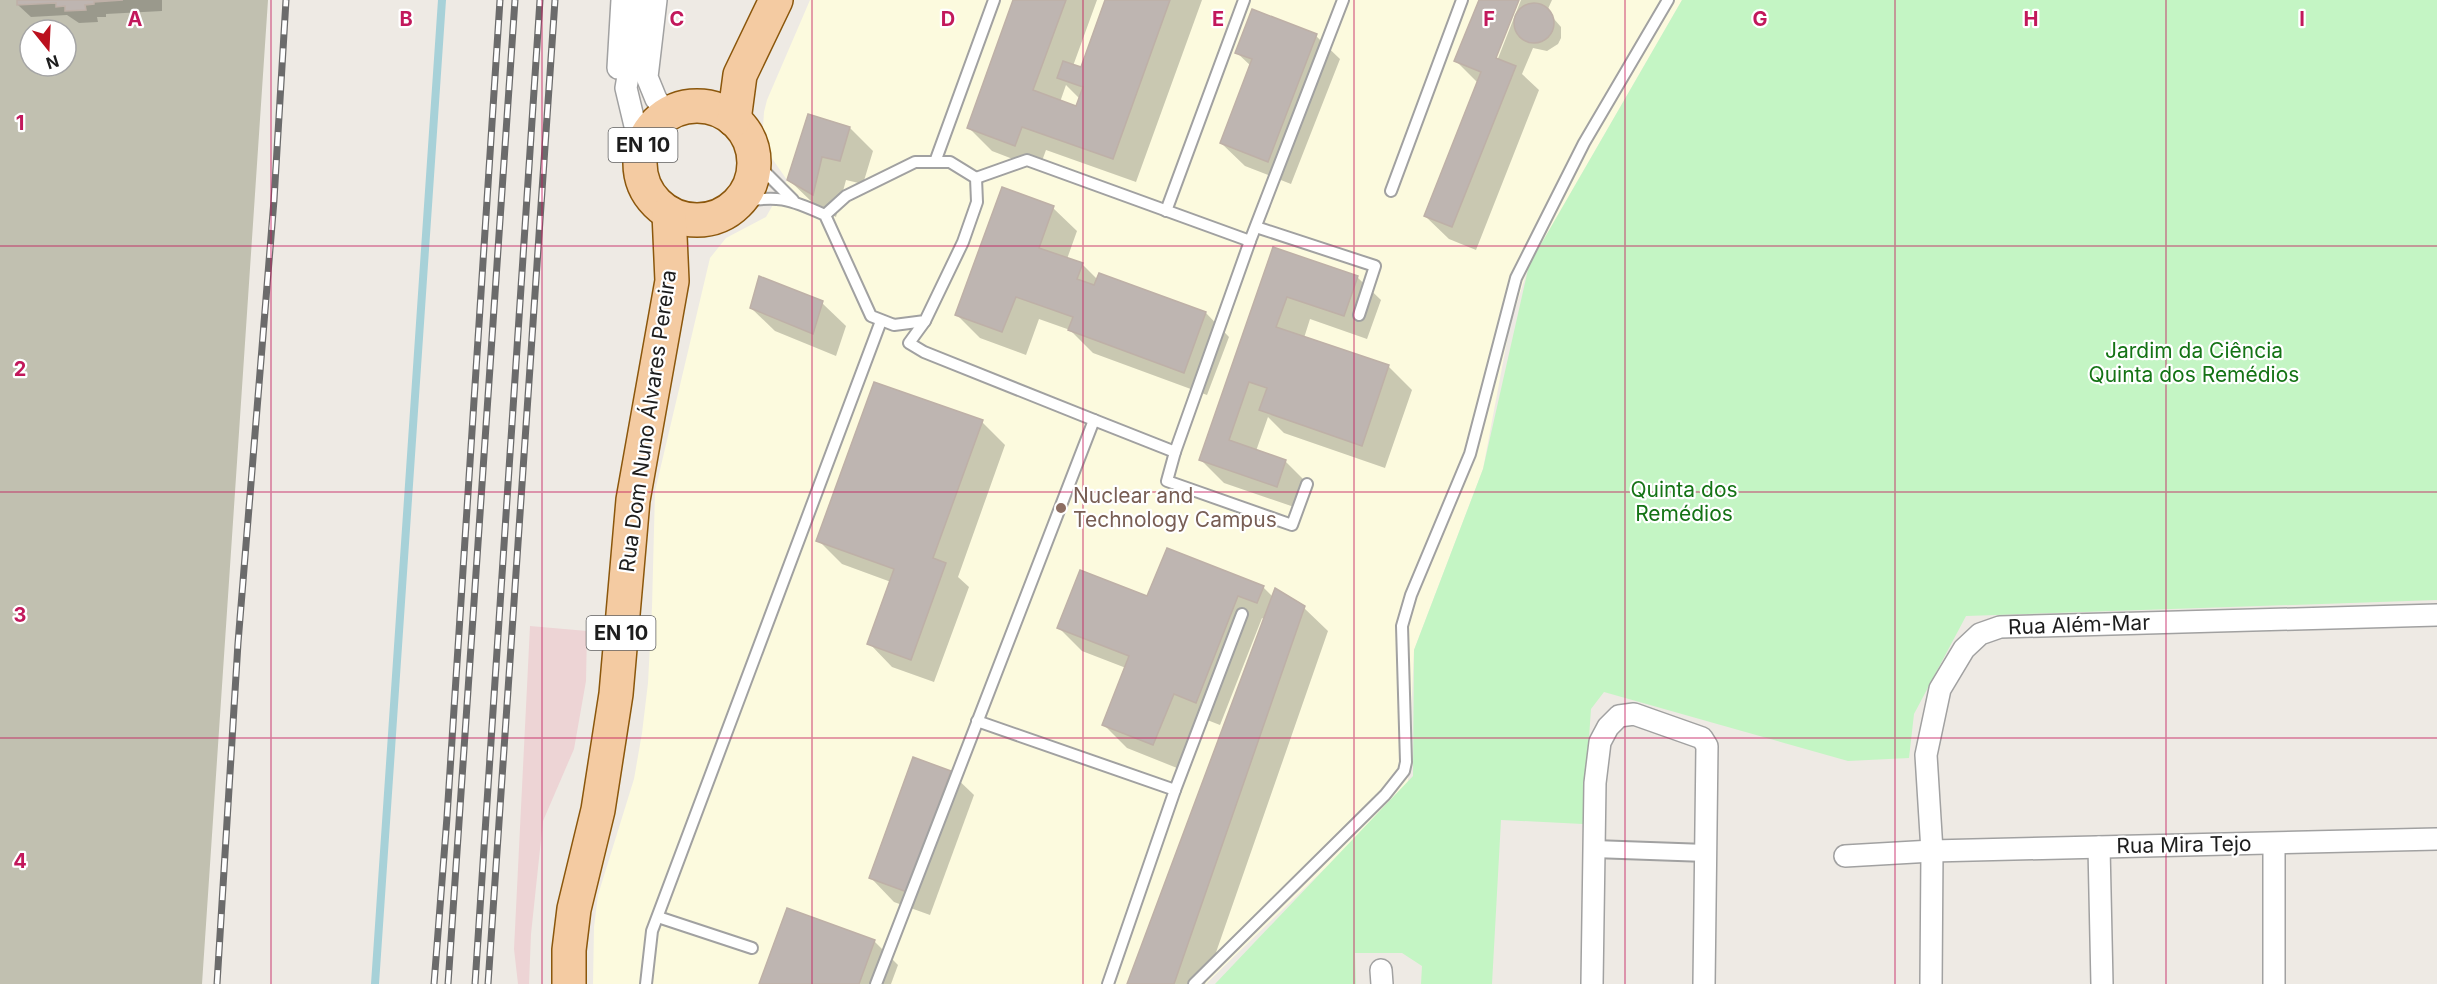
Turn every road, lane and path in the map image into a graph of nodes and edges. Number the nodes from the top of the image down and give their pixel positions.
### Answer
1 (622, 0) edge
2 (641, 0) edge
3 (656, 0) edge
4 (665, 0) edge
5 (776, 0) edge
6 (994, 0) edge
7 (1244, 0) edge
8 (1343, 0) edge
9 (1462, 0) edge
10 (1668, 0) edge
11 (648, 56) junction
12 (740, 75) junction
13 (626, 88) junction
14 (705, 107) junction
15 (668, 114) junction
16 (742, 131) junction
17 (641, 151) junction
18 (935, 162) junction
19 (976, 178) junction
20 (1391, 191) dead end
21 (793, 200) junction
22 (1166, 210) junction
23 (725, 211) junction
24 (669, 213) junction
25 (825, 215) junction
26 (1256, 226) junction
27 (1250, 241) junction
28 (672, 281) junction
29 (1359, 315) dead end
30 (881, 321) junction
31 (925, 321) junction
32 (1094, 420) junction
33 (1175, 452) junction
34 (1307, 483) dead end
35 (1242, 614) dead end
36 (2437, 615) edge
37 (977, 722) junction
38 (1175, 790) junction
39 (2437, 839) edge
40 (2274, 844) junction
41 (2099, 847) junction
42 (1594, 849) junction
43 (1932, 851) junction
44 (1706, 853) junction
45 (1845, 856) dead end
46 (658, 917) junction
47 (752, 948) dead end
48 (569, 984) edge
49 (646, 984) edge
50 (876, 984) edge
51 (1108, 984) edge
52 (1194, 984) edge
53 (1592, 984) edge
54 (1704, 984) edge
55 (1931, 984) edge
56 (2102, 984) edge
57 (2274, 984) edge

1 - 13 street
2 - 13 street
3 - 11 street
4 - 11 lane
5 - 12 main road, EN 10
6 - 18 lane
7 - 22 lane
8 - 26 lane
9 - 20 lane
10 - 52 lane
11 - 15 street
12 - 14 main road, EN 10
12 - 16 main road, EN 10
13 - 17 street
14 - 15 main road, EN 10
14 - 16 main road
15 - 17 main road, EN 10
16 - 21 lane
16 - 23 main road, EN 10
17 - 24 main road, EN 10
18 - 19 lane
18 - 25 lane
19 - 22 lane
19 - 31 lane
21 - 23 lane
21 - 25 lane
22 - 27 lane
23 - 24 main road
23 - 28 main road, EN 10
24 - 28 main road, Rua Dom Nuno Álvares Pereira / EN 10
25 - 30 lane
26 - 27 lane
26 - 29 lane
27 - 33 lane
28 - 48 main road, Rua Dom Nuno Álvares Pereira / EN 10
30 - 31 lane
30 - 46 lane
31 - 32 lane
32 - 33 lane
32 - 37 lane
33 - 34 lane
35 - 38 lane
36 - 43 street, Rua Além-Mar
37 - 38 lane
37 - 50 lane
38 - 51 lane
39 - 40 street, Rua Mira Tejo
40 - 41 street, Rua Mira Tejo
40 - 57 street
41 - 43 street, Rua Mira Tejo
41 - 56 street
42 - 44 street
42 - 44 street
42 - 53 street
43 - 45 street, Rua Mira Tejo
43 - 55 street, Rua Além-Mar
44 - 54 street
46 - 47 lane
46 - 49 lane

